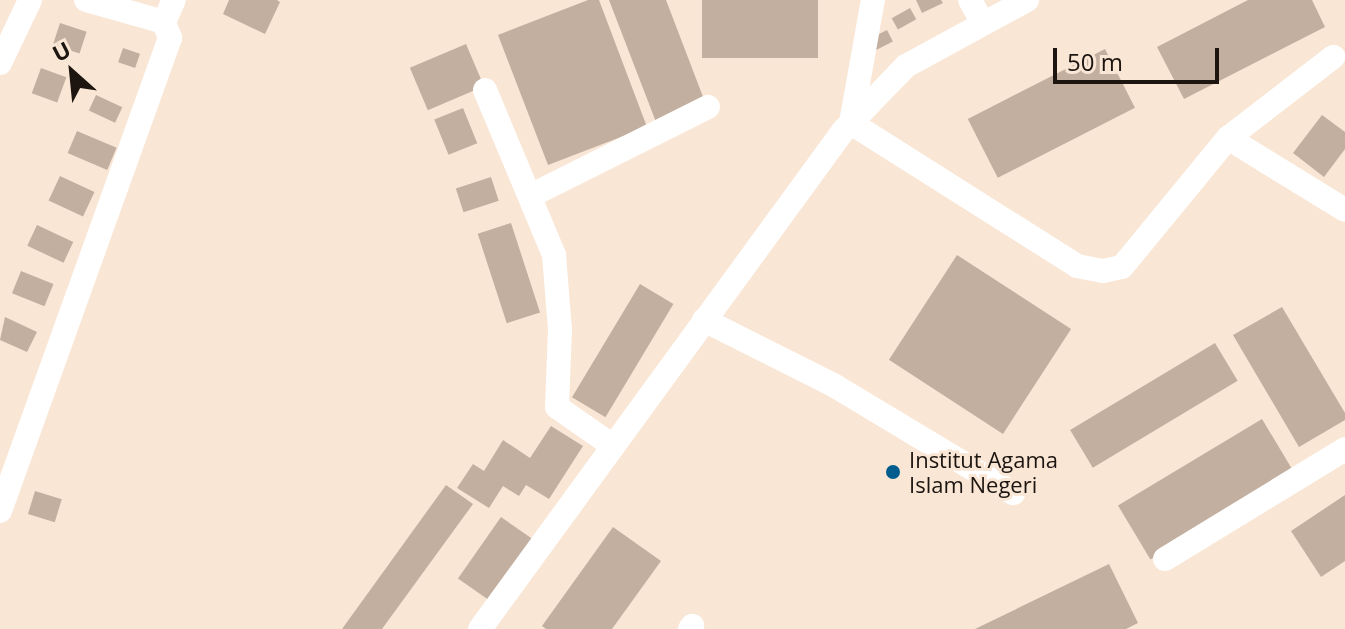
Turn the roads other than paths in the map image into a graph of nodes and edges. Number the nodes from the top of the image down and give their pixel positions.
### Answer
1 (30, 0) edge
2 (86, 0) edge
3 (873, 0) edge
4 (970, 0) edge
5 (1027, 0) edge
6 (169, 11) edge
7 (983, 23) junction
8 (1333, 57) dead end
9 (0, 63) edge
10 (485, 90) dead end
11 (708, 107) dead end
12 (851, 123) junction
13 (1228, 138) junction
14 (530, 196) junction
15 (1345, 210) edge
16 (704, 320) junction
17 (613, 446) junction
18 (1345, 449) edge
19 (1013, 493) dead end
20 (0, 511) edge
21 (1165, 559) dead end
22 (480, 629) edge

1 - 9 street
2 - 6 street
3 - 12 street
4 - 7 street
5 - 7 street
6 - 20 street
7 - 12 street
8 - 13 street
10 - 14 street
11 - 14 street
12 - 13 street
12 - 16 street
13 - 15 street
14 - 17 street
16 - 17 street
16 - 19 street
17 - 22 street
18 - 21 street

